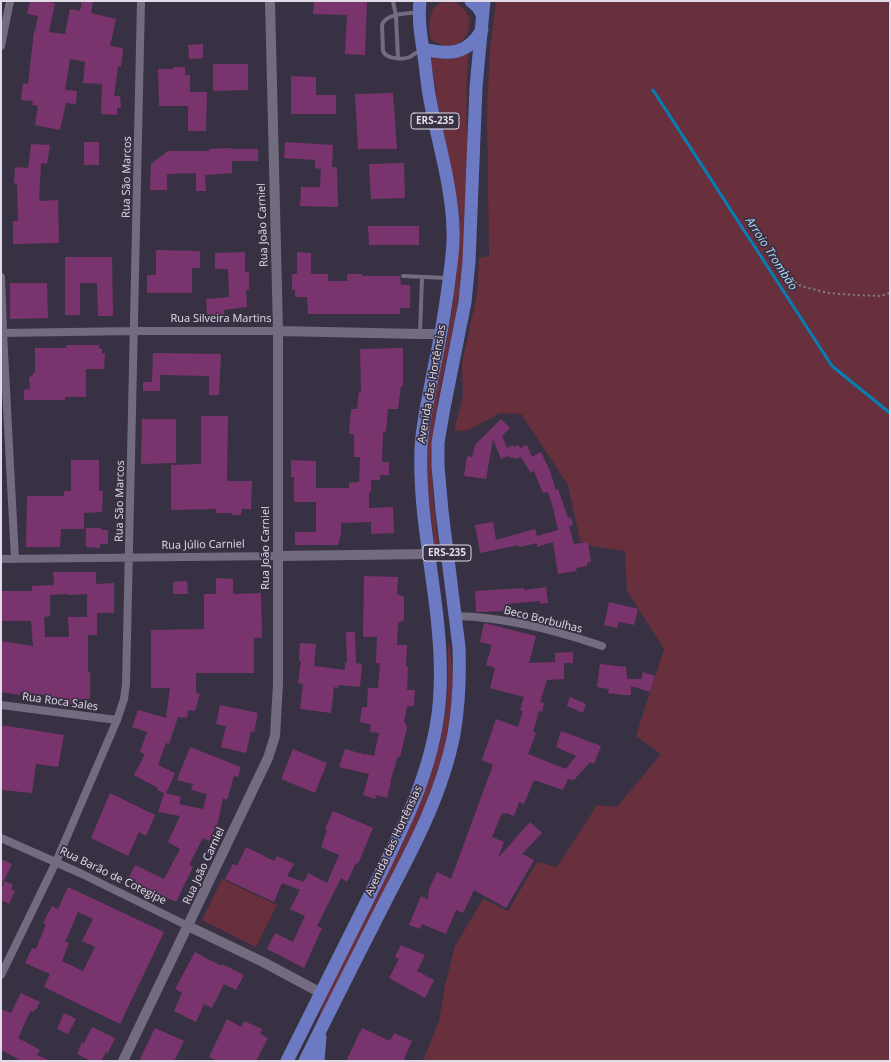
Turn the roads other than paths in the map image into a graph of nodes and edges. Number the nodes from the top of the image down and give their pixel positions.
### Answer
1 (10, 1) edge
2 (141, 1) edge
3 (270, 1) edge
4 (393, 1) edge
5 (429, 1) edge
6 (471, 1) edge
7 (484, 1) edge
8 (419, 7) edge
9 (482, 14) junction
10 (396, 16) junction
11 (482, 29) junction
12 (1, 46) edge
13 (423, 49) junction
14 (398, 58) junction
15 (403, 276) dead end
16 (1, 277) edge
17 (422, 277) junction
18 (450, 278) junction
19 (136, 331) junction
20 (278, 331) junction
21 (2, 333) edge
22 (420, 334) junction
23 (441, 334) junction
24 (428, 554) junction
25 (278, 556) junction
26 (130, 558) junction
27 (1, 559) edge
28 (15, 559) junction
29 (455, 616) junction
30 (602, 646) dead end
31 (459, 647) junction
32 (1, 705) edge
33 (117, 720) junction
34 (1, 838) edge
35 (56, 862) junction
36 (188, 926) junction
37 (1, 975) edge
38 (321, 993) junction
39 (309, 1018) junction
40 (320, 1029) junction
41 (123, 1061) edge
42 (287, 1061) edge
43 (292, 1061) edge
44 (305, 1061) edge
45 (318, 1061) edge

1 - 12 street
2 - 19 street, Rua São Marcos
3 - 20 street, Rua João Carniel
4 - 10 lane
5 - 8 main road
6 - 9 main road
7 - 9 main road, ERS-235
8 - 10 lane
8 - 13 main road, Avenida das Hortênsias / ERS-235
9 - 11 main road, Avenida das Hortênsias / ERS-235
10 - 14 lane
10 - 14 lane
11 - 13 main road
11 - 29 main road, Avenida das Hortênsias / ERS-235
13 - 14 lane
13 - 18 main road, Avenida das Hortênsias / ERS-235
15 - 17 lane
16 - 21 street
17 - 18 lane
17 - 22 lane
18 - 23 main road, Avenida das Hortênsias / ERS-235
19 - 20 street, Rua Silveira Martins
19 - 21 street, Rua Silveira Martins
19 - 26 street, Rua São Marcos
20 - 22 street, Rua Silveira Martins
20 - 25 street, Rua João Carniel
21 - 28 street
22 - 23 street, Rua Silveira Martins
23 - 24 main road, Avenida das Hortênsias / ERS-235
24 - 25 street, Rua Júlio Carniel
24 - 31 main road
24 - 38 main road, Avenida das Hortênsias / ERS-235
25 - 26 street, Rua Júlio Carniel
25 - 36 street, Rua João Carniel
26 - 28 street, Rua Júlio Carniel
26 - 33 street, Rua São Marcos
27 - 28 street, Rua Júlio Carniel
29 - 30 street, Beco Borbulhas
29 - 31 main road, Avenida das Hortênsias / ERS-235
31 - 40 main road, Avenida das Hortênsias / ERS-235
32 - 33 street, Rua Roca Sales
33 - 35 street, Rua São Marcos
34 - 35 street, Rua Barão de Cotegipe
35 - 36 street, Rua Barão de Cotegipe
35 - 37 street, Rua São Marcos
36 - 38 street, Rua Barão de Cotegipe
36 - 41 street, Rua João Carniel
38 - 39 main road, Avenida das Hortênsias / ERS-235
39 - 42 main road, Avenida das Hortênsias / ERS-235
39 - 43 main road
40 - 44 main road, Avenida das Hortênsias / ERS-235
40 - 45 main road

